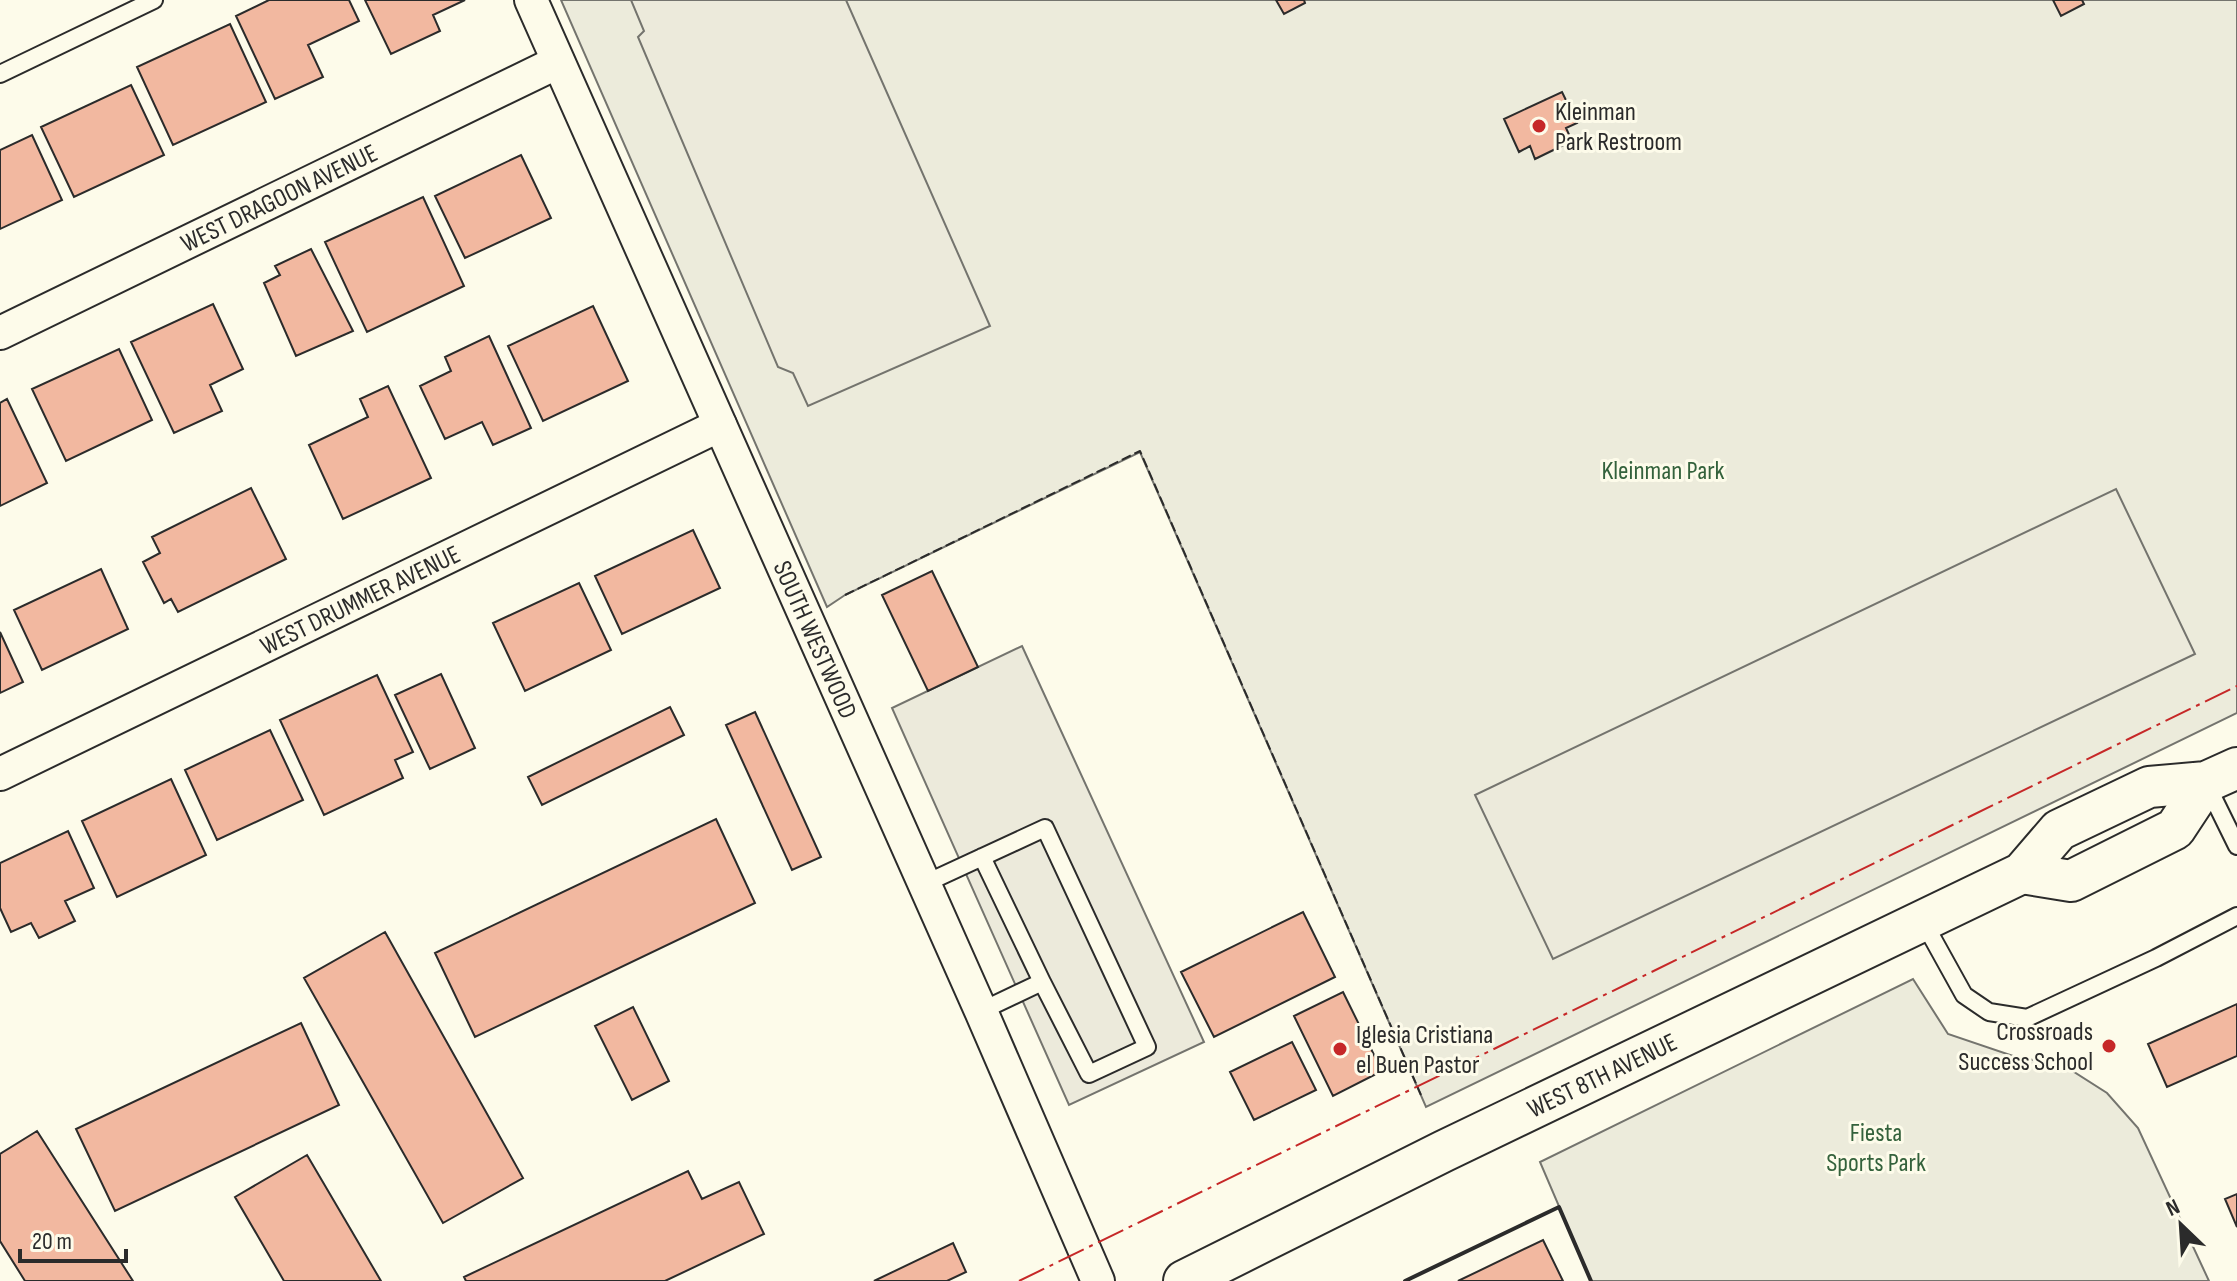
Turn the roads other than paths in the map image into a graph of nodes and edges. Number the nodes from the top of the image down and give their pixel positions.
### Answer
1 (154, 0) edge
2 (531, 0) edge
3 (558, 62) junction
4 (0, 74) edge
5 (0, 333) edge
6 (720, 425) junction
7 (0, 774) edge
8 (2221, 775) edge
9 (2237, 846) edge
10 (982, 857) junction
11 (924, 884) junction
12 (2237, 916) edge
13 (1922, 920) junction
14 (1042, 982) junction
15 (981, 1011) junction
16 (1098, 1281) edge
17 (1184, 1281) edge

1 - 4 lane
2 - 3 street, SOUTH WESTWOOD
3 - 5 street, WEST DRAGOON AVENUE
3 - 6 street, SOUTH WESTWOOD
6 - 7 street, WEST DRUMMER AVENUE
6 - 11 street, SOUTH WESTWOOD
8 - 9 lane
8 - 13 street, WEST 8TH AVENUE
10 - 11 lane
10 - 14 lane
10 - 14 lane
11 - 15 street, SOUTH WESTWOOD
12 - 13 lane
13 - 17 street, WEST 8TH AVENUE
14 - 15 lane
15 - 16 street, SOUTH WESTWOOD

